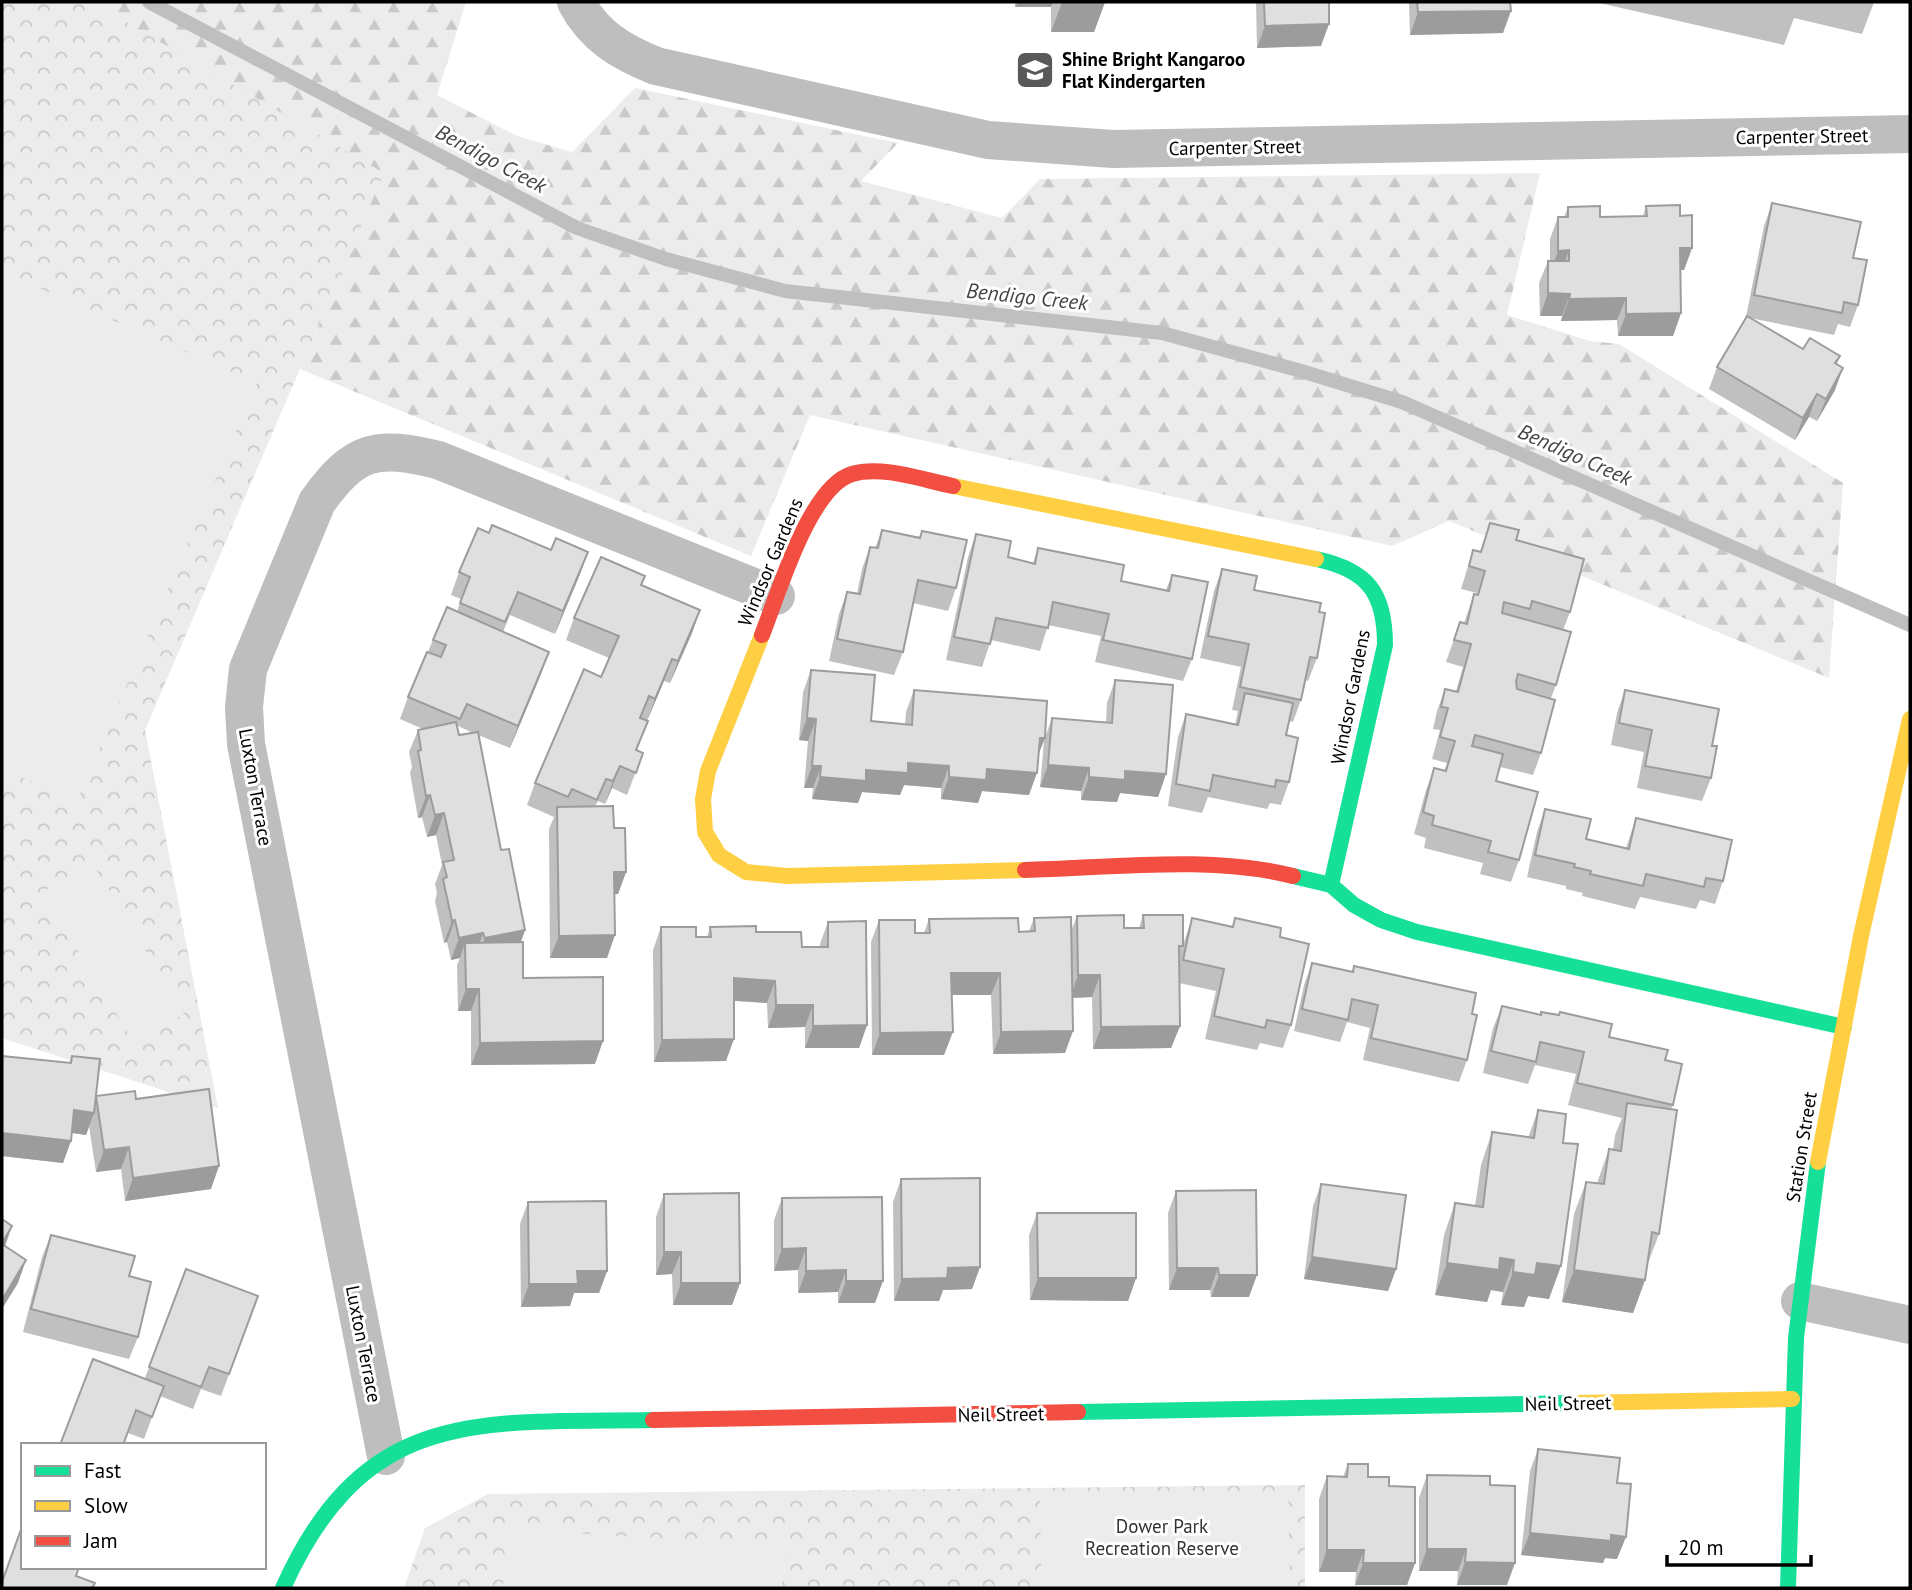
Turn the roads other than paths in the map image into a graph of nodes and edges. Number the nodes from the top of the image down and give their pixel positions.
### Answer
1 (580, 10) edge
2 (1910, 134) edge
3 (776, 596) junction
4 (1910, 719) edge
5 (1331, 885) junction
6 (1844, 1027) junction
7 (1800, 1301) junction
8 (1910, 1325) edge
9 (1792, 1399) junction
10 (386, 1457) junction
11 (283, 1588) edge
12 (1788, 1588) edge

1 - 2 street, Carpenter Street
3 - 5 street, Windsor Gardens
3 - 5 street, Windsor Gardens
3 - 10 street, Luxton Terrace
4 - 6 street, Station Street
5 - 6 street, Windsor Gardens
6 - 7 street, Station Street
7 - 8 street
7 - 9 street, Station Street
9 - 10 street, Neil Street
9 - 12 street, Station Street
10 - 11 street, Neil Street

